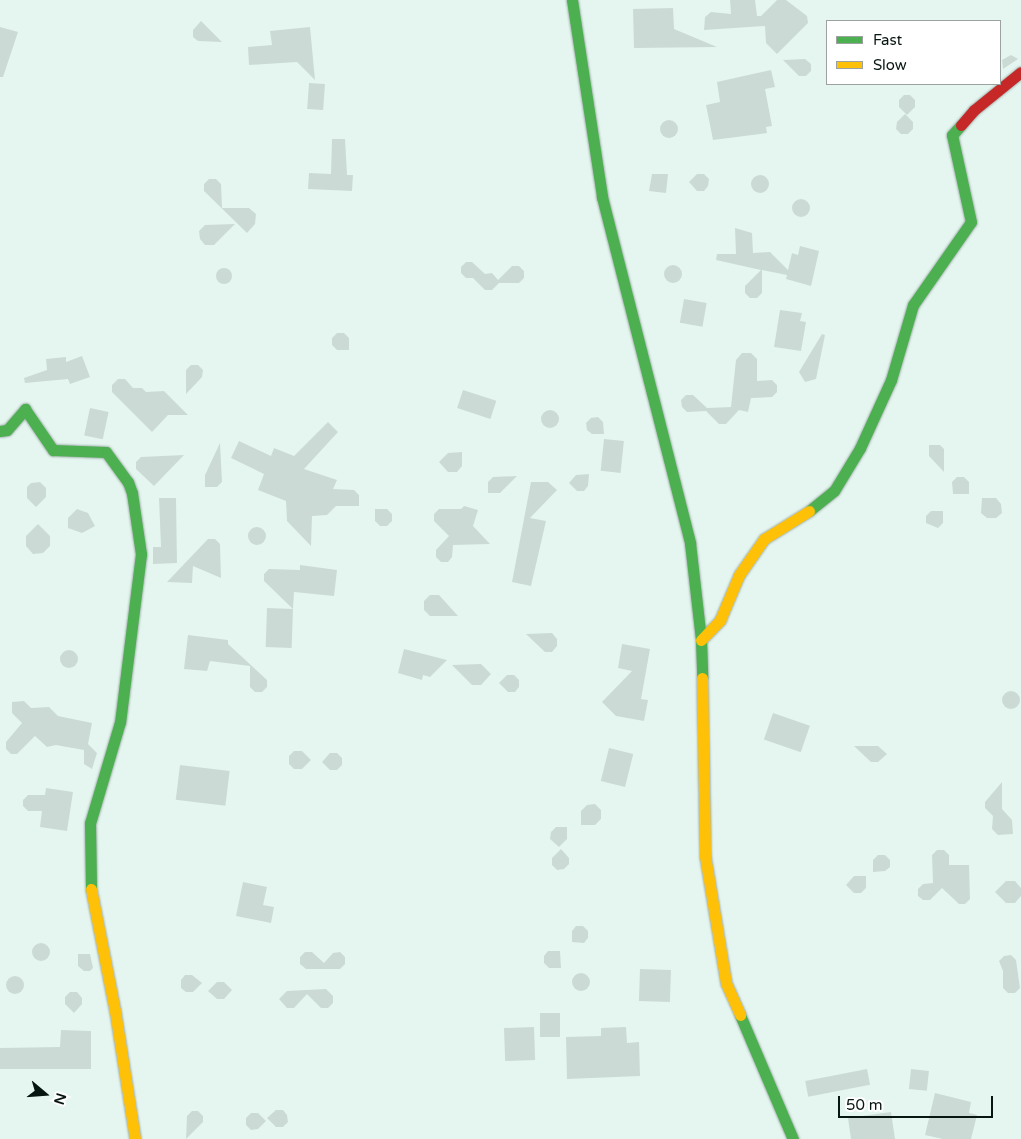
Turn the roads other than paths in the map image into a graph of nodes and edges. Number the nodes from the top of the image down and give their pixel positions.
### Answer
1 (572, 0) edge
2 (1021, 72) edge
3 (0, 432) edge
4 (701, 640) junction
5 (135, 1139) edge
6 (793, 1139) edge

1 - 4 street
2 - 4 street
3 - 5 street
4 - 6 street

